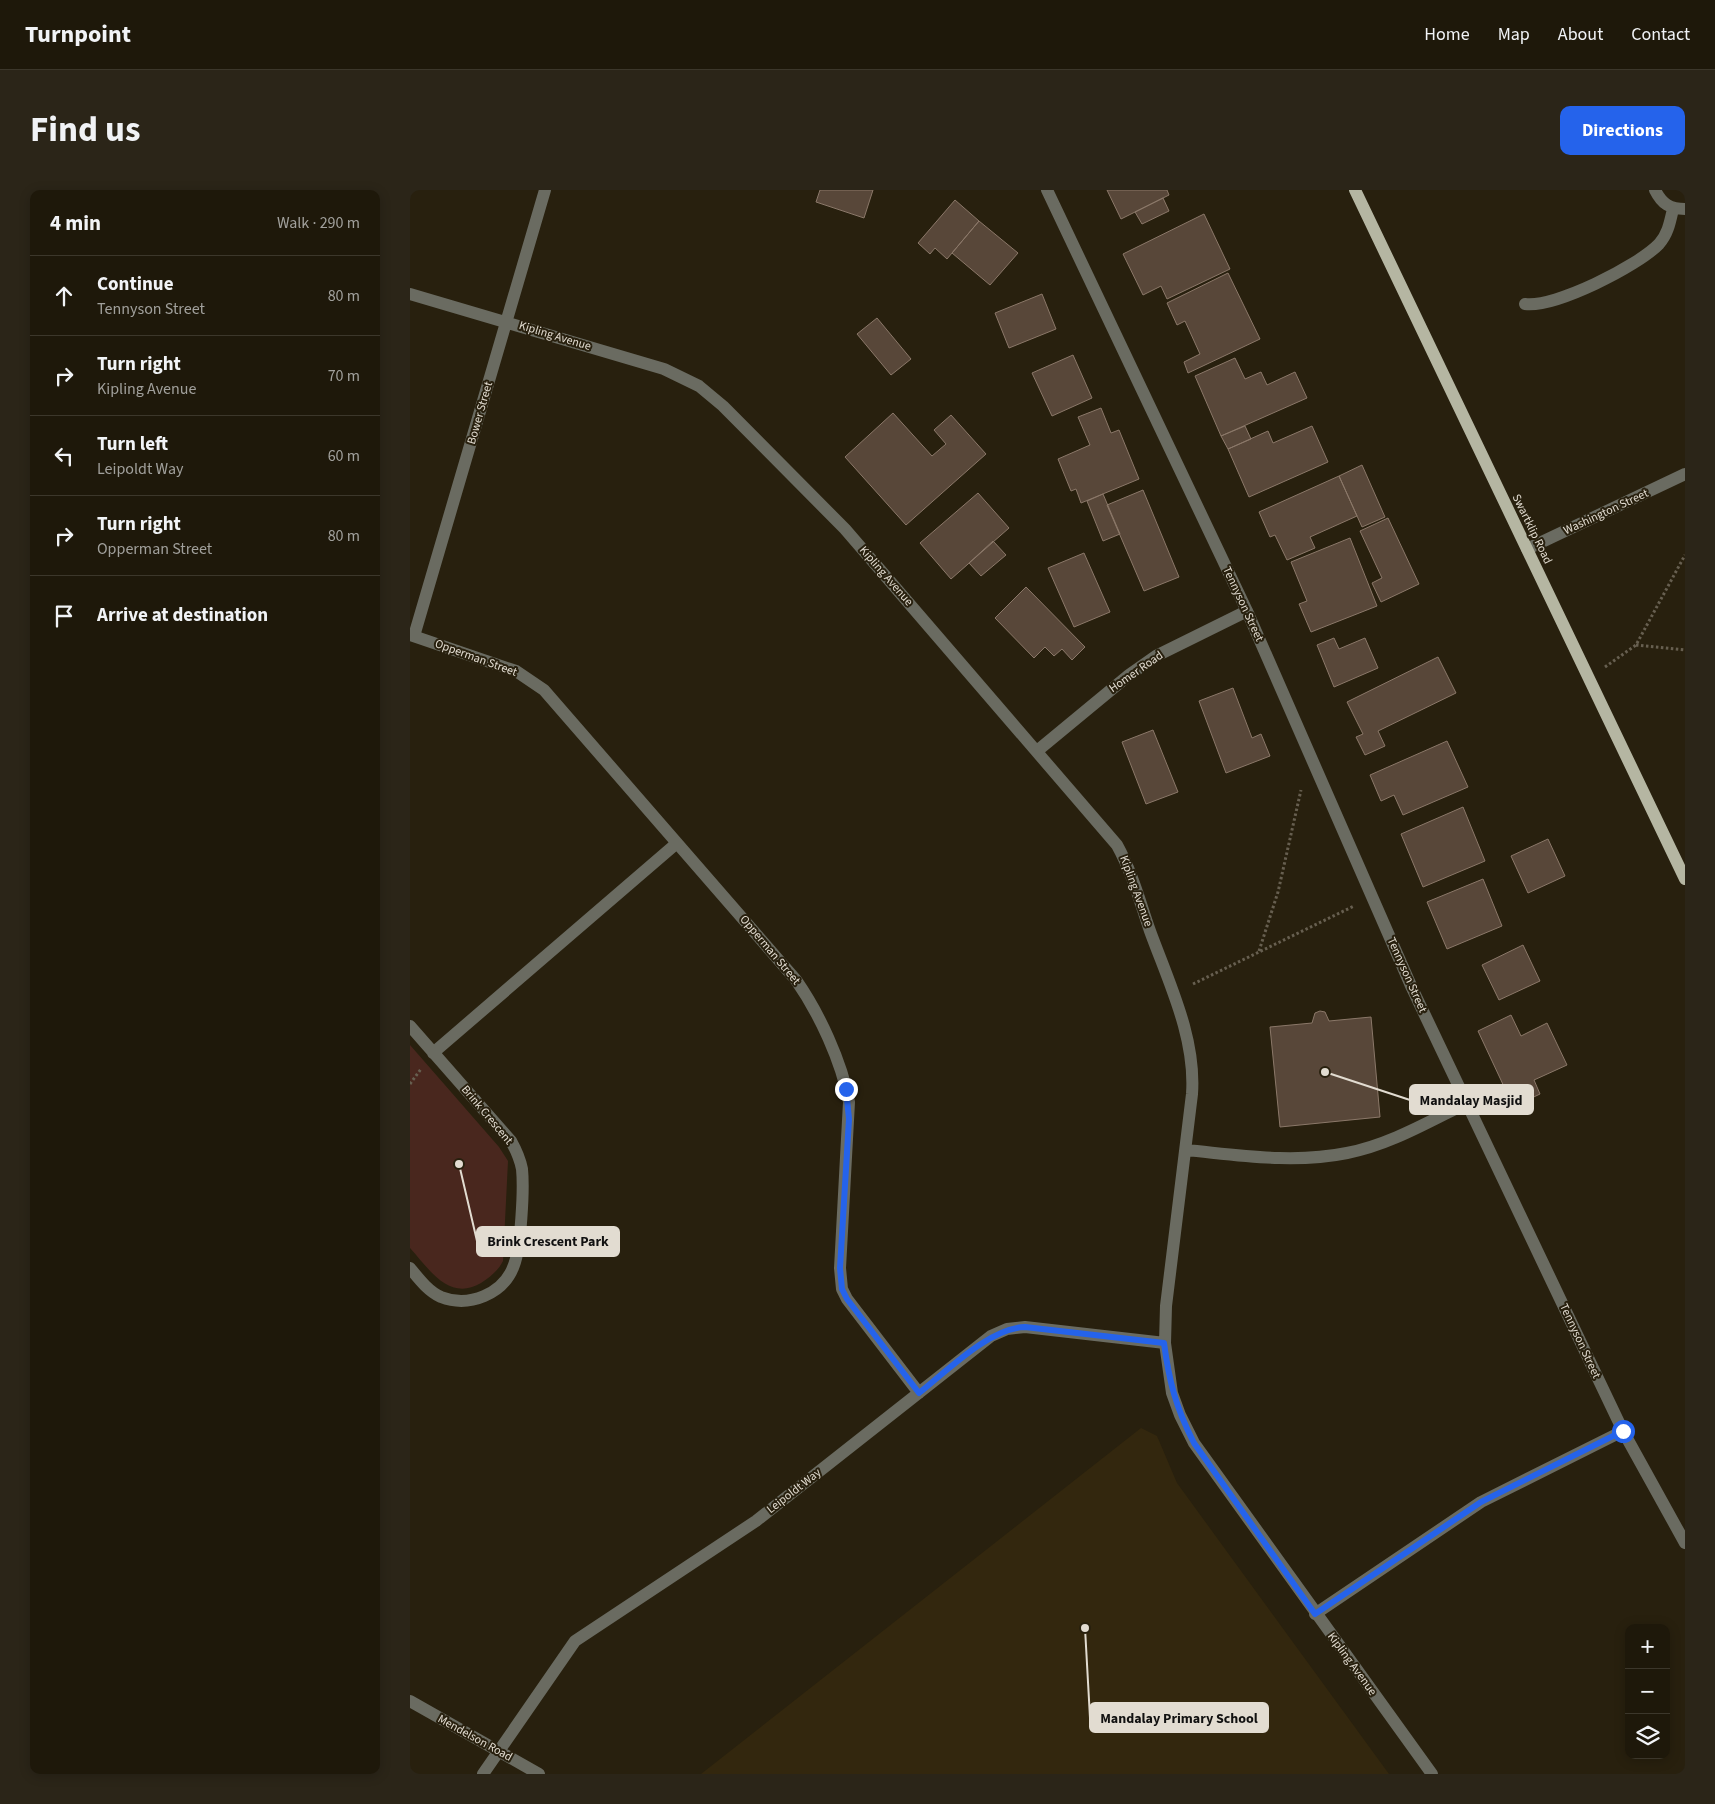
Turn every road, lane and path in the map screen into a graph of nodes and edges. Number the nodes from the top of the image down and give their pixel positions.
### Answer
1 (546, 190) edge
2 (1047, 190) edge
3 (1355, 190) edge
4 (1655, 190) edge
5 (1679, 209) edge
6 (410, 294) edge
7 (1525, 304) dead end
8 (507, 321) junction
9 (1685, 474) edge
10 (1527, 550) junction
11 (1685, 555) edge
12 (1247, 611) junction
13 (412, 635) edge
14 (1636, 645) junction
15 (1685, 650) edge
16 (1589, 679) junction
17 (1037, 751) junction
18 (1301, 782) dead end
19 (677, 843) junction
20 (1685, 879) edge
21 (1372, 897) junction
22 (1259, 951) junction
23 (1172, 994) junction
24 (410, 1026) edge
25 (433, 1053) junction
26 (1467, 1103) junction
27 (1186, 1150) junction
28 (410, 1268) edge
29 (1164, 1343) junction
30 (919, 1393) junction
31 (1623, 1431) junction
32 (1685, 1543) edge
33 (1315, 1614) junction
34 (410, 1701) edge
35 (498, 1751) junction
36 (483, 1774) edge
37 (540, 1774) edge
38 (1432, 1774) edge

1 - 8 street, Bower Street
2 - 12 street, Tennyson Street
3 - 10 main road, Swartklip Road
4 - 5 street
5 - 7 street
6 - 8 street, Kipling Avenue
8 - 13 street, Bower Street
8 - 17 street, Kipling Avenue
9 - 10 street, Washington Street
10 - 16 main road, Swartklip Road
11 - 14 path
12 - 17 street, Homer Road
12 - 21 street, Tennyson Street
13 - 19 street, Opperman Street
14 - 15 path
14 - 16 path
16 - 20 main road, Swartklip Road
17 - 23 street, Kipling Avenue
18 - 22 path
19 - 25 street
19 - 30 street, Opperman Street
21 - 22 path
21 - 26 street, Tennyson Street
22 - 23 path
23 - 27 street, Kipling Avenue
24 - 25 street, Brink Crescent
25 - 28 street, Brink Crescent
26 - 27 street
26 - 31 street, Tennyson Street
27 - 29 street, Kipling Avenue
29 - 30 street, Leipoldt Way
29 - 33 street, Kipling Avenue
30 - 35 street, Leipoldt Way
31 - 32 street, Tennyson Street
31 - 33 street
33 - 38 street, Kipling Avenue
34 - 35 street, Mendelson Road
35 - 36 street, Leipoldt Way
35 - 37 street, Mendelson Road

